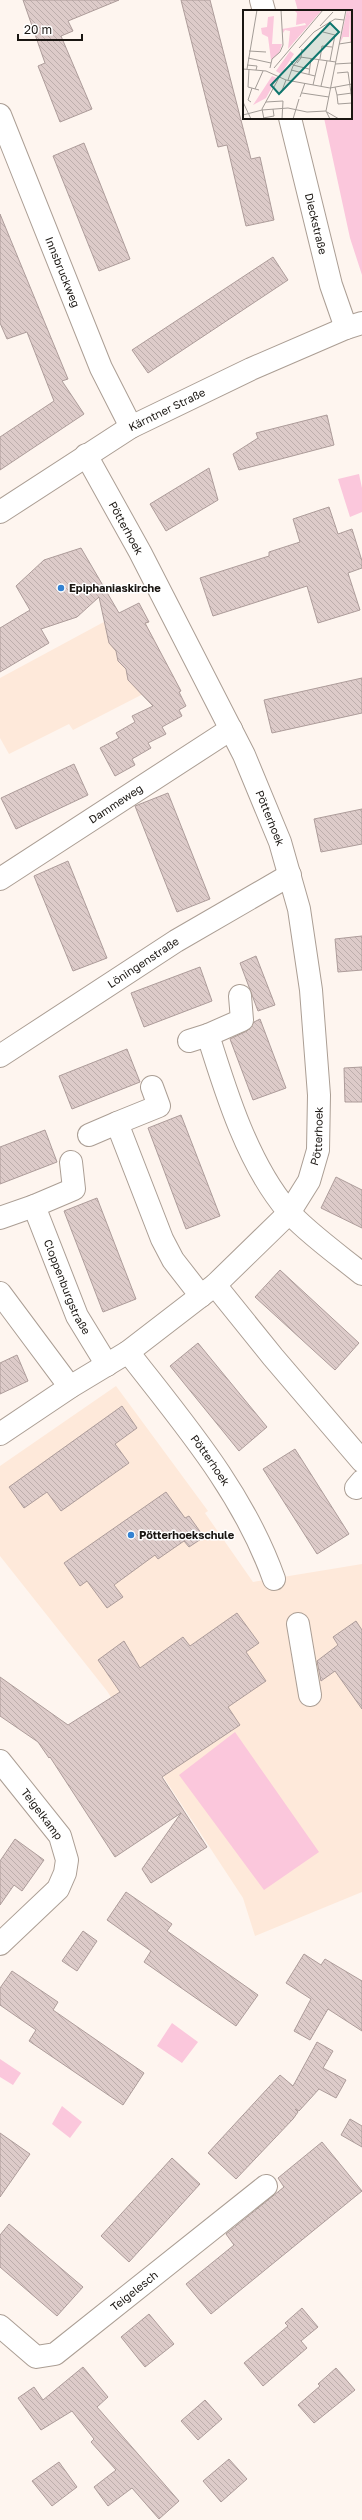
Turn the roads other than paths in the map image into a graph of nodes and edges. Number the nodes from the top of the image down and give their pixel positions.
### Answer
1 (261, 0) edge
2 (264, 10) edge
3 (0, 115) edge
4 (290, 119) edge
5 (354, 325) edge
6 (131, 427) junction
7 (86, 455) junction
8 (0, 512) edge
9 (231, 729) junction
10 (290, 875) junction
11 (0, 879) edge
12 (240, 996) dead end
13 (0, 1056) edge
14 (152, 1087) dead end
15 (117, 1123) junction
16 (89, 1134) dead end
17 (71, 1162) dead end
18 (34, 1206) junction
19 (289, 1213) junction
20 (0, 1218) edge
21 (362, 1274) edge
22 (208, 1290) junction
23 (0, 1293) edge
24 (128, 1352) junction
25 (107, 1365) junction
26 (70, 1387) junction
27 (0, 1434) edge
28 (362, 1461) edge
29 (274, 1579) dead end
30 (298, 1624) dead end
31 (310, 1696) dead end
32 (0, 1761) edge
33 (0, 1944) edge
34 (266, 2186) dead end
35 (0, 2326) edge

1 - 2 street
3 - 6 street, Innsbruckweg
4 - 5 street, Dieckstraße
5 - 6 street, Kärntner Straße
6 - 7 street, Kärntner Straße
7 - 8 street, Kärntner Straße
7 - 9 street, Pötterhoek
9 - 10 street, Pötterhoek
9 - 11 street, Dammeweg
10 - 13 street, Löningenstraße
10 - 19 street, Pötterhoek
12 - 19 street
14 - 15 street
15 - 16 street
15 - 22 street
17 - 18 street
18 - 20 street
18 - 25 street, Cloppenburgstraße
19 - 21 street
19 - 22 street, Pötterhoek
22 - 24 street, Pötterhoek
22 - 28 street
23 - 26 street
24 - 25 street, Pötterhoek
24 - 29 street, Pötterhoek
25 - 26 street, Pötterhoek
26 - 27 street, Pötterhoek
30 - 31 street
32 - 33 street, Teigelkamp
34 - 35 street, Teigelesch

